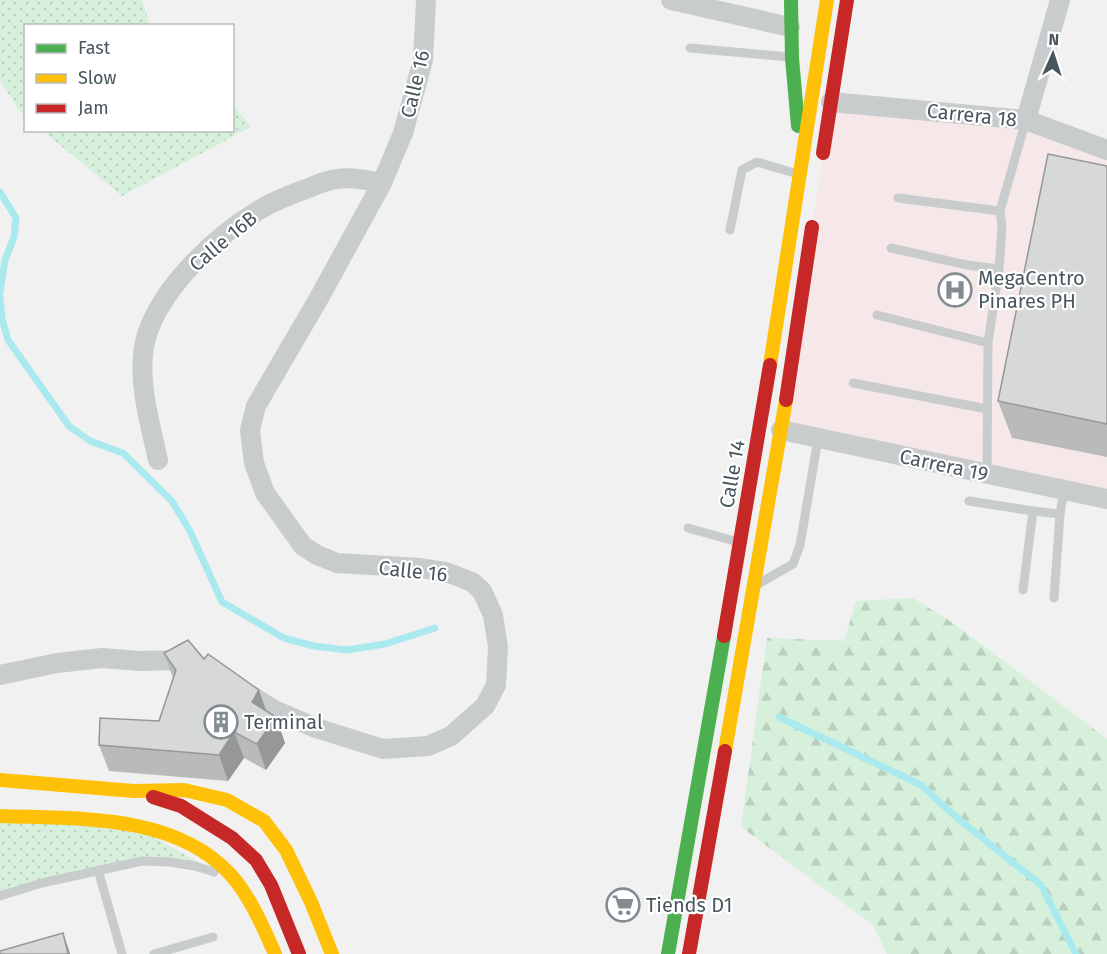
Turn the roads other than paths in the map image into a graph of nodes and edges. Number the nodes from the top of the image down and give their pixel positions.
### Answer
1 (426, 0) edge
2 (671, 0) edge
3 (791, 0) edge
4 (827, 0) edge
5 (847, 0) edge
6 (1060, 0) edge
7 (857, 22) dead end
8 (790, 27) junction
9 (690, 48) dead end
10 (792, 58) junction
11 (831, 102) junction
12 (1026, 120) junction
13 (1107, 150) edge
14 (821, 172) dead end
15 (801, 176) junction
16 (382, 183) junction
17 (898, 198) dead end
18 (1000, 211) junction
19 (813, 219) dead end
20 (730, 230) dead end
21 (891, 248) dead end
22 (999, 269) junction
23 (877, 315) dead end
24 (988, 343) junction
25 (853, 383) dead end
26 (987, 409) junction
27 (781, 430) junction
28 (818, 439) junction
29 (158, 460) dead end
30 (987, 474) junction
31 (1064, 490) junction
32 (1107, 499) edge
33 (969, 501) dead end
34 (1033, 512) junction
35 (1060, 514) junction
36 (688, 528) dead end
37 (740, 543) junction
38 (753, 587) junction
39 (1023, 590) dead end
40 (1054, 598) dead end
41 (0, 675) edge
42 (0, 780) edge
43 (134, 791) junction
44 (0, 816) edge
45 (98, 870) junction
46 (236, 882) junction
47 (0, 896) edge
48 (213, 937) dead end
49 (122, 954) edge
50 (154, 954) edge
51 (275, 954) edge
52 (299, 954) edge
53 (332, 954) edge
54 (668, 954) edge
55 (689, 954) edge

1 - 16 street, Calle 16
2 - 8 street
3 - 8 main road
4 - 15 main road, Calle 14
5 - 11 main road
6 - 12 street
7 - 11 main road
8 - 10 main road
9 - 10 lane
10 - 15 main road
11 - 12 street, Carrera 18
11 - 14 main road
12 - 13 street, Carrera 18
12 - 18 lane
15 - 20 lane
15 - 37 main road, Calle 14
16 - 29 street, Calle 16B
16 - 41 street, Calle 16
17 - 18 lane
18 - 22 lane
19 - 27 main road, Calle 14
21 - 22 lane
22 - 24 lane
23 - 24 lane
24 - 26 lane
25 - 26 lane
26 - 30 lane
27 - 28 street, Carrera 19
27 - 38 main road, Calle 14
28 - 30 street, Carrera 19
28 - 38 lane
30 - 31 street, Carrera 19
31 - 32 street, Carrera 19
31 - 35 lane
33 - 34 lane
34 - 35 lane
34 - 39 lane
35 - 40 lane
36 - 37 lane
37 - 54 main road, Calle 14
38 - 55 main road, Calle 14
42 - 43 main road
43 - 52 main road
43 - 53 main road
44 - 46 main road
45 - 46 lane
45 - 47 lane
45 - 49 lane
46 - 51 main road
48 - 50 lane

